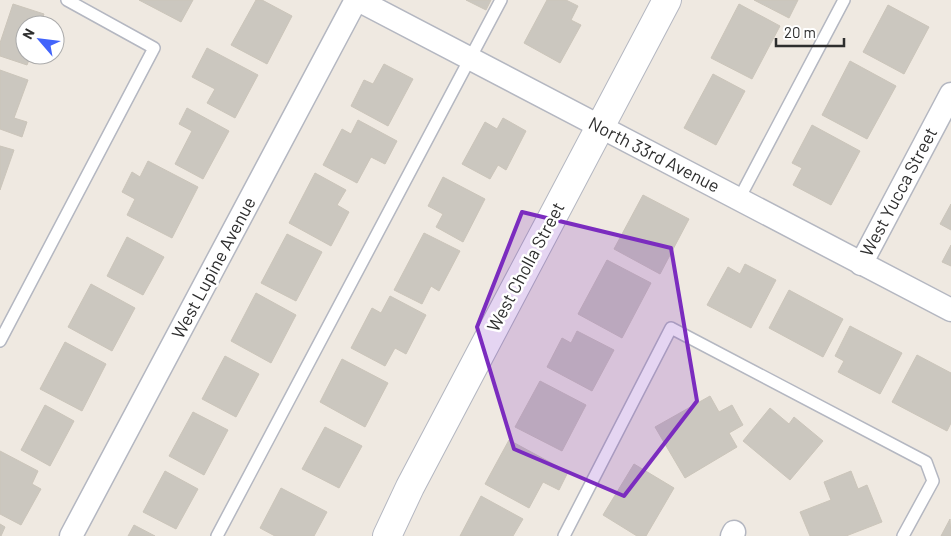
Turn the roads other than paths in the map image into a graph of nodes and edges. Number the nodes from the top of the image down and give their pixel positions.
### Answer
1 (67, 0) edge
2 (357, 0) edge
3 (501, 0) edge
4 (667, 0) edge
5 (844, 0) edge
6 (469, 57) junction
7 (951, 94) edge
8 (600, 128) junction
9 (739, 199) junction
10 (861, 264) junction
11 (951, 310) edge
12 (0, 341) edge
13 (71, 536) edge
14 (217, 536) edge
15 (387, 536) edge
16 (564, 536) edge
17 (903, 536) edge

1 - 12 lane
2 - 6 street, North 33rd Avenue
2 - 13 street, West Lupine Avenue
3 - 6 lane
4 - 8 street, West Cholla Street
5 - 9 lane
6 - 8 street, North 33rd Avenue
6 - 14 lane
7 - 10 street, West Yucca Street
8 - 9 street, North 33rd Avenue
8 - 15 street, West Cholla Street
9 - 10 street, North 33rd Avenue
10 - 11 street, North 33rd Avenue
16 - 17 lane

